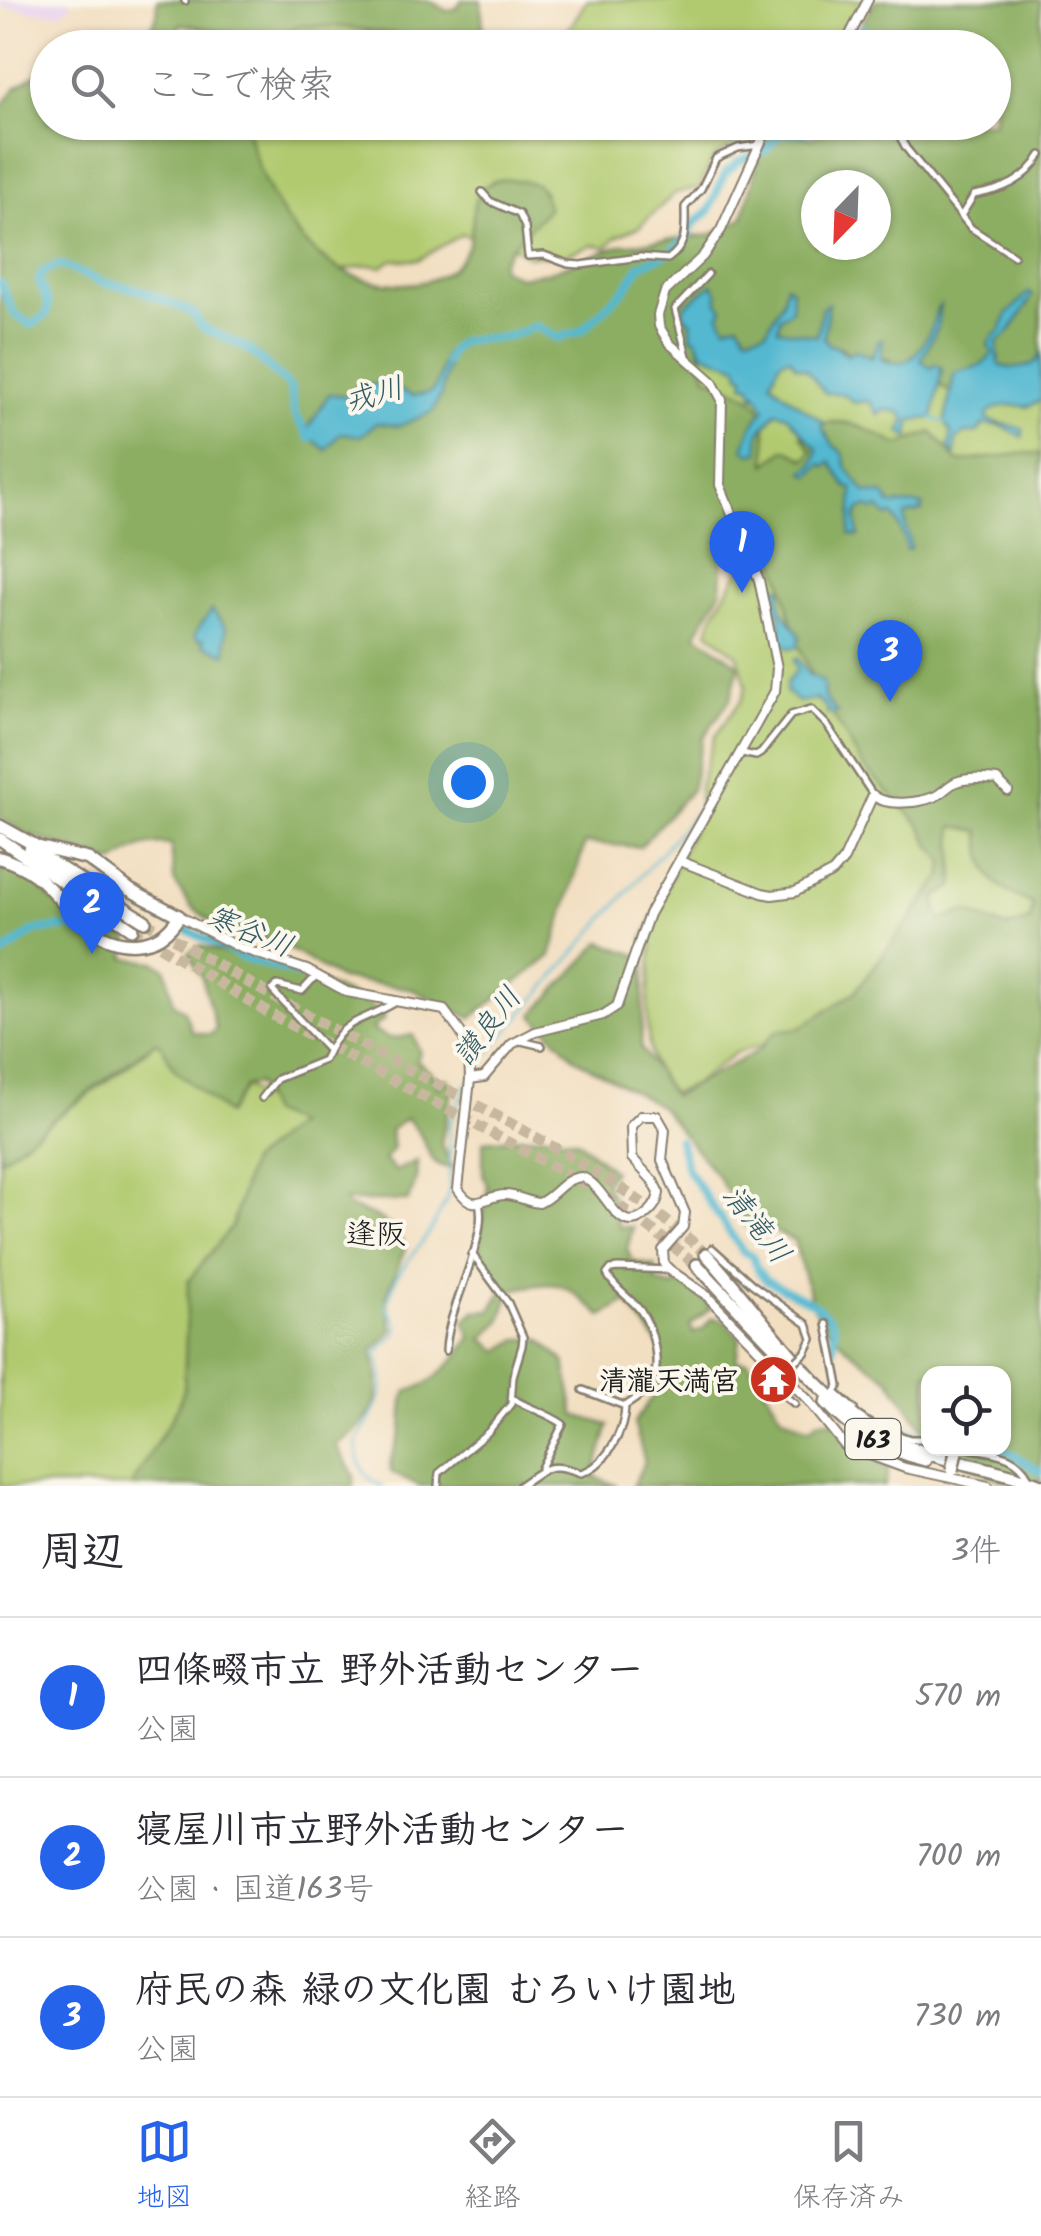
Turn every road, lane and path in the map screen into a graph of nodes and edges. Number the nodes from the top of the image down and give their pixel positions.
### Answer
1 (868, 0) edge
2 (852, 30) edge
3 (761, 140) edge
4 (902, 140) edge
5 (759, 145) junction
6 (1041, 156) edge
7 (482, 192) dead end
8 (961, 216) junction
9 (1014, 256) dead end
10 (708, 274) dead end
11 (687, 359) junction
12 (741, 753) junction
13 (1008, 791) dead end
14 (872, 795) junction
15 (0, 827) edge
16 (0, 838) edge
17 (0, 847) edge
18 (0, 858) edge
19 (680, 861) junction
20 (109, 875) junction
21 (72, 890) junction
22 (104, 904) junction
23 (179, 916) junction
24 (145, 921) tunnel mouth
25 (132, 929) tunnel mouth
26 (317, 975) junction
27 (396, 1001) junction
28 (518, 1041) junction
29 (542, 1046) dead end
30 (328, 1050) junction
31 (470, 1079) junction
32 (262, 1098) dead end
33 (479, 1202) junction
34 (709, 1251) joint
35 (472, 1254) junction
36 (697, 1265) tunnel mouth
37 (670, 1270) junction
38 (828, 1324) dead end
39 (446, 1351) dead end
40 (784, 1371) junction
41 (792, 1383) junction
42 (584, 1390) dead end
43 (512, 1398) junction
44 (825, 1400) junction
45 (795, 1404) dead end
46 (625, 1406) junction
47 (878, 1432) junction
48 (921, 1439) edge
49 (921, 1448) edge
50 (953, 1456) edge
51 (955, 1456) edge
52 (1005, 1456) edge
53 (887, 1462) junction
54 (540, 1471) junction
55 (952, 1474) junction
56 (1035, 1482) edge
57 (438, 1486) edge
58 (518, 1486) edge
59 (988, 1486) edge

1 - 2 street
3 - 5 street
4 - 8 street
5 - 7 street
5 - 11 street
6 - 8 street
8 - 9 street
10 - 11 street
11 - 12 street
12 - 14 street
12 - 19 street
13 - 14 street
14 - 19 street
15 - 20 highway
15 - 22 highway
16 - 21 highway
17 - 21 highway
18 - 23 highway
19 - 28 street
20 - 22 highway
20 - 23 highway
21 - 22 highway
22 - 24 highway
22 - 25 highway
23 - 26 street
26 - 27 street
26 - 30 street
27 - 30 street
27 - 31 street
28 - 29 street
28 - 31 street
30 - 32 street
31 - 33 street
33 - 35 street
33 - 37 street
34 - 40 street, bridge
34 - 47 highway, 163
35 - 39 street
35 - 43 street
36 - 44 highway, 163
37 - 40 street
37 - 46 street
38 - 48 street
40 - 41 street
41 - 45 street
41 - 53 street
42 - 46 street
43 - 54 street
43 - 57 street
44 - 53 highway, 163
44 - 56 highway, 163
46 - 54 street
47 - 49 highway
47 - 56 highway, 163
50 - 56 highway
51 - 55 highway, bridge
52 - 56 street
53 - 55 street
54 - 58 street
55 - 59 street

